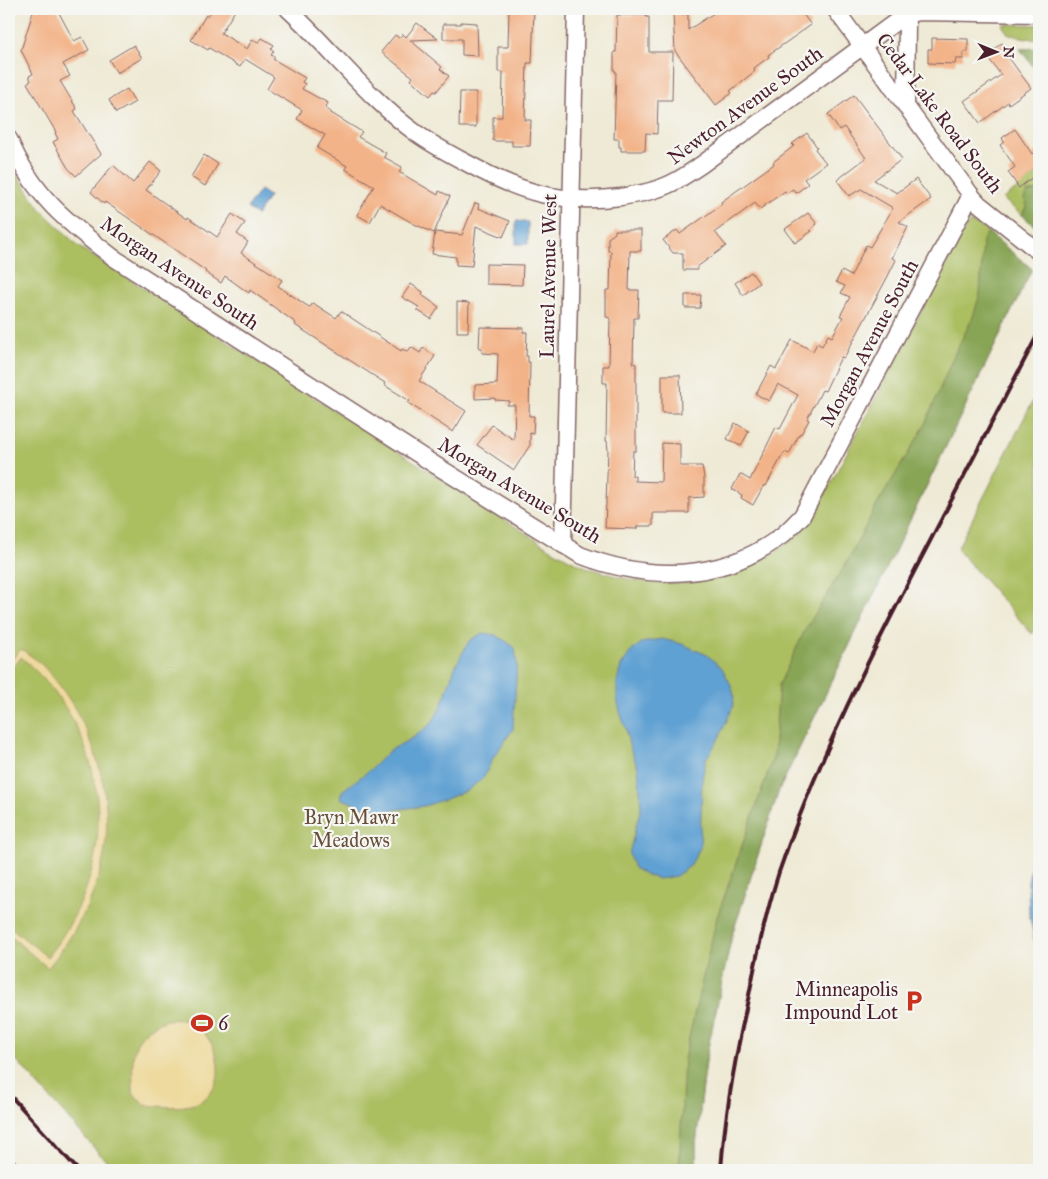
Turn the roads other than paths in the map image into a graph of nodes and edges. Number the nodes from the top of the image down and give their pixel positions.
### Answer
1 (288, 9) edge
2 (576, 9) edge
3 (835, 9) edge
4 (905, 12) edge
5 (1039, 14) edge
6 (862, 46) junction
7 (906, 105) junction
8 (9, 139) edge
9 (971, 195) junction
10 (570, 199) junction
11 (1039, 252) edge
12 (563, 545) junction

1 - 10 street, Newton Avenue South
2 - 10 street, Laurel Avenue West
3 - 6 street, Cedar Lake Road South
4 - 5 street, Newton Avenue South
4 - 6 street, Newton Avenue South
4 - 7 street
6 - 7 street, Cedar Lake Road South
6 - 10 street, Newton Avenue South
7 - 9 street, Cedar Lake Road South
8 - 12 street, Morgan Avenue South
9 - 11 street, Cedar Lake Road South
9 - 12 street, Morgan Avenue South
10 - 12 street, Laurel Avenue West

